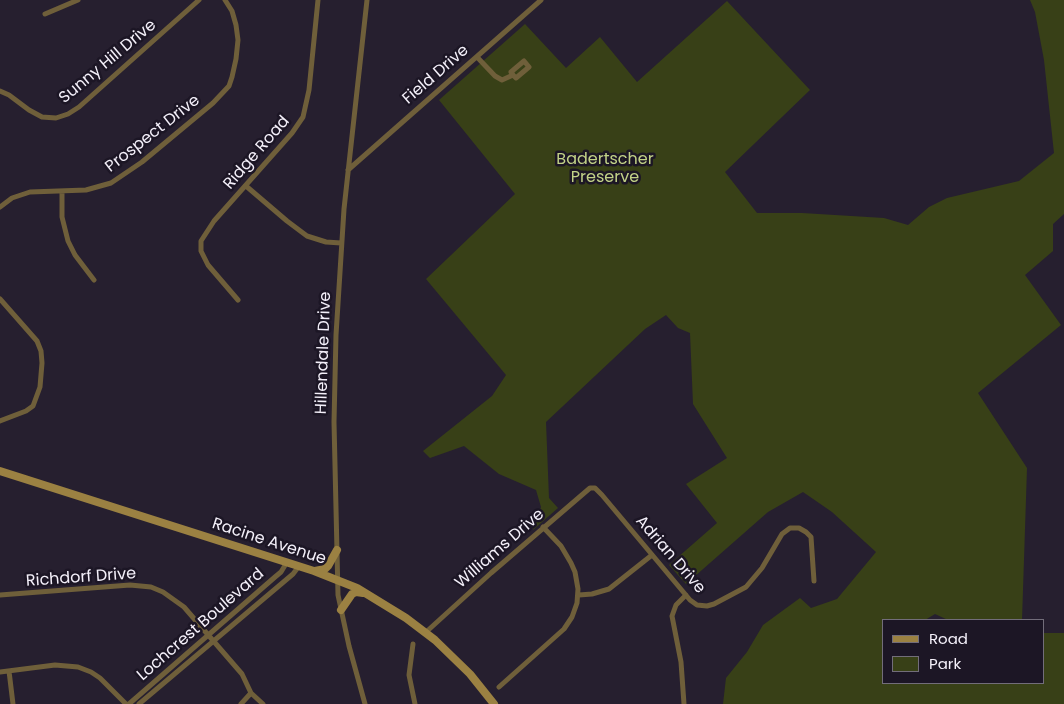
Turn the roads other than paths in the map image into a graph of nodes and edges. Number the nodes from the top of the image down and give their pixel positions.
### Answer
1 (78, 0) edge
2 (199, 0) edge
3 (225, 0) edge
4 (318, 0) edge
5 (367, 0) edge
6 (541, 0) edge
7 (45, 14) dead end
8 (477, 57) junction
9 (513, 75) dead end
10 (0, 91) edge
11 (348, 170) junction
12 (246, 186) junction
13 (62, 192) junction
14 (0, 208) edge
15 (341, 243) junction
16 (94, 280) dead end
17 (0, 299) edge
18 (238, 300) dead end
19 (0, 422) edge
20 (0, 471) edge
21 (593, 487) joint
22 (543, 527) junction
23 (337, 550) junction
24 (652, 555) junction
25 (287, 562) junction
26 (299, 566) junction
27 (314, 571) junction
28 (337, 579) junction
29 (814, 581) dead end
30 (365, 593) junction
31 (579, 595) junction
32 (686, 595) junction
33 (0, 596) edge
34 (340, 610) junction
35 (425, 633) junction
36 (208, 635) junction
37 (213, 641) junction
38 (413, 644) dead end
39 (9, 671) junction
40 (0, 672) edge
41 (499, 687) dead end
42 (251, 693) junction
43 (13, 704) edge
44 (128, 704) edge
45 (139, 704) edge
46 (241, 704) edge
47 (263, 704) edge
48 (365, 704) edge
49 (415, 704) edge
50 (494, 704) edge
51 (684, 704) edge

1 - 7 street
2 - 10 street, Sunny Hill Drive
3 - 13 street, Prospect Drive
4 - 12 street, Ridge Road
5 - 11 street, Hillendale Drive
6 - 8 street, Field Drive
8 - 9 street
8 - 11 street, Field Drive
11 - 15 street, Hillendale Drive
12 - 15 street
12 - 18 street, Ridge Road
13 - 14 street, Prospect Drive
13 - 16 street
15 - 23 street, Hillendale Drive
17 - 19 street
20 - 25 main road, Racine Avenue
21 - 22 street, Williams Drive
21 - 24 street, Adrian Drive
22 - 31 street
22 - 35 street, Williams Drive
23 - 27 main road
23 - 28 street, Hillendale Drive
24 - 31 street
24 - 32 street, Adrian Drive
25 - 26 main road, Racine Avenue
25 - 36 street, Lochcrest Boulevard
26 - 27 main road, Racine Avenue
26 - 37 street, Lochcrest Boulevard
27 - 28 main road, Racine Avenue
28 - 30 main road, Racine Avenue
28 - 34 street, Hillendale Drive
29 - 32 street, Adrian Drive
30 - 34 main road
30 - 35 main road, Racine Avenue
31 - 41 street
32 - 51 street
33 - 36 street, Richdorf Drive
34 - 48 street, Hillendale Drive
35 - 50 main road, Racine Avenue
36 - 37 street, Richdorf Drive
36 - 44 street, Lochcrest Boulevard
37 - 42 street, Richdorf Drive
37 - 45 street, Lochcrest Boulevard
38 - 49 street
39 - 40 street
39 - 43 street
39 - 44 street
42 - 46 street
42 - 47 street, Richdorf Drive

